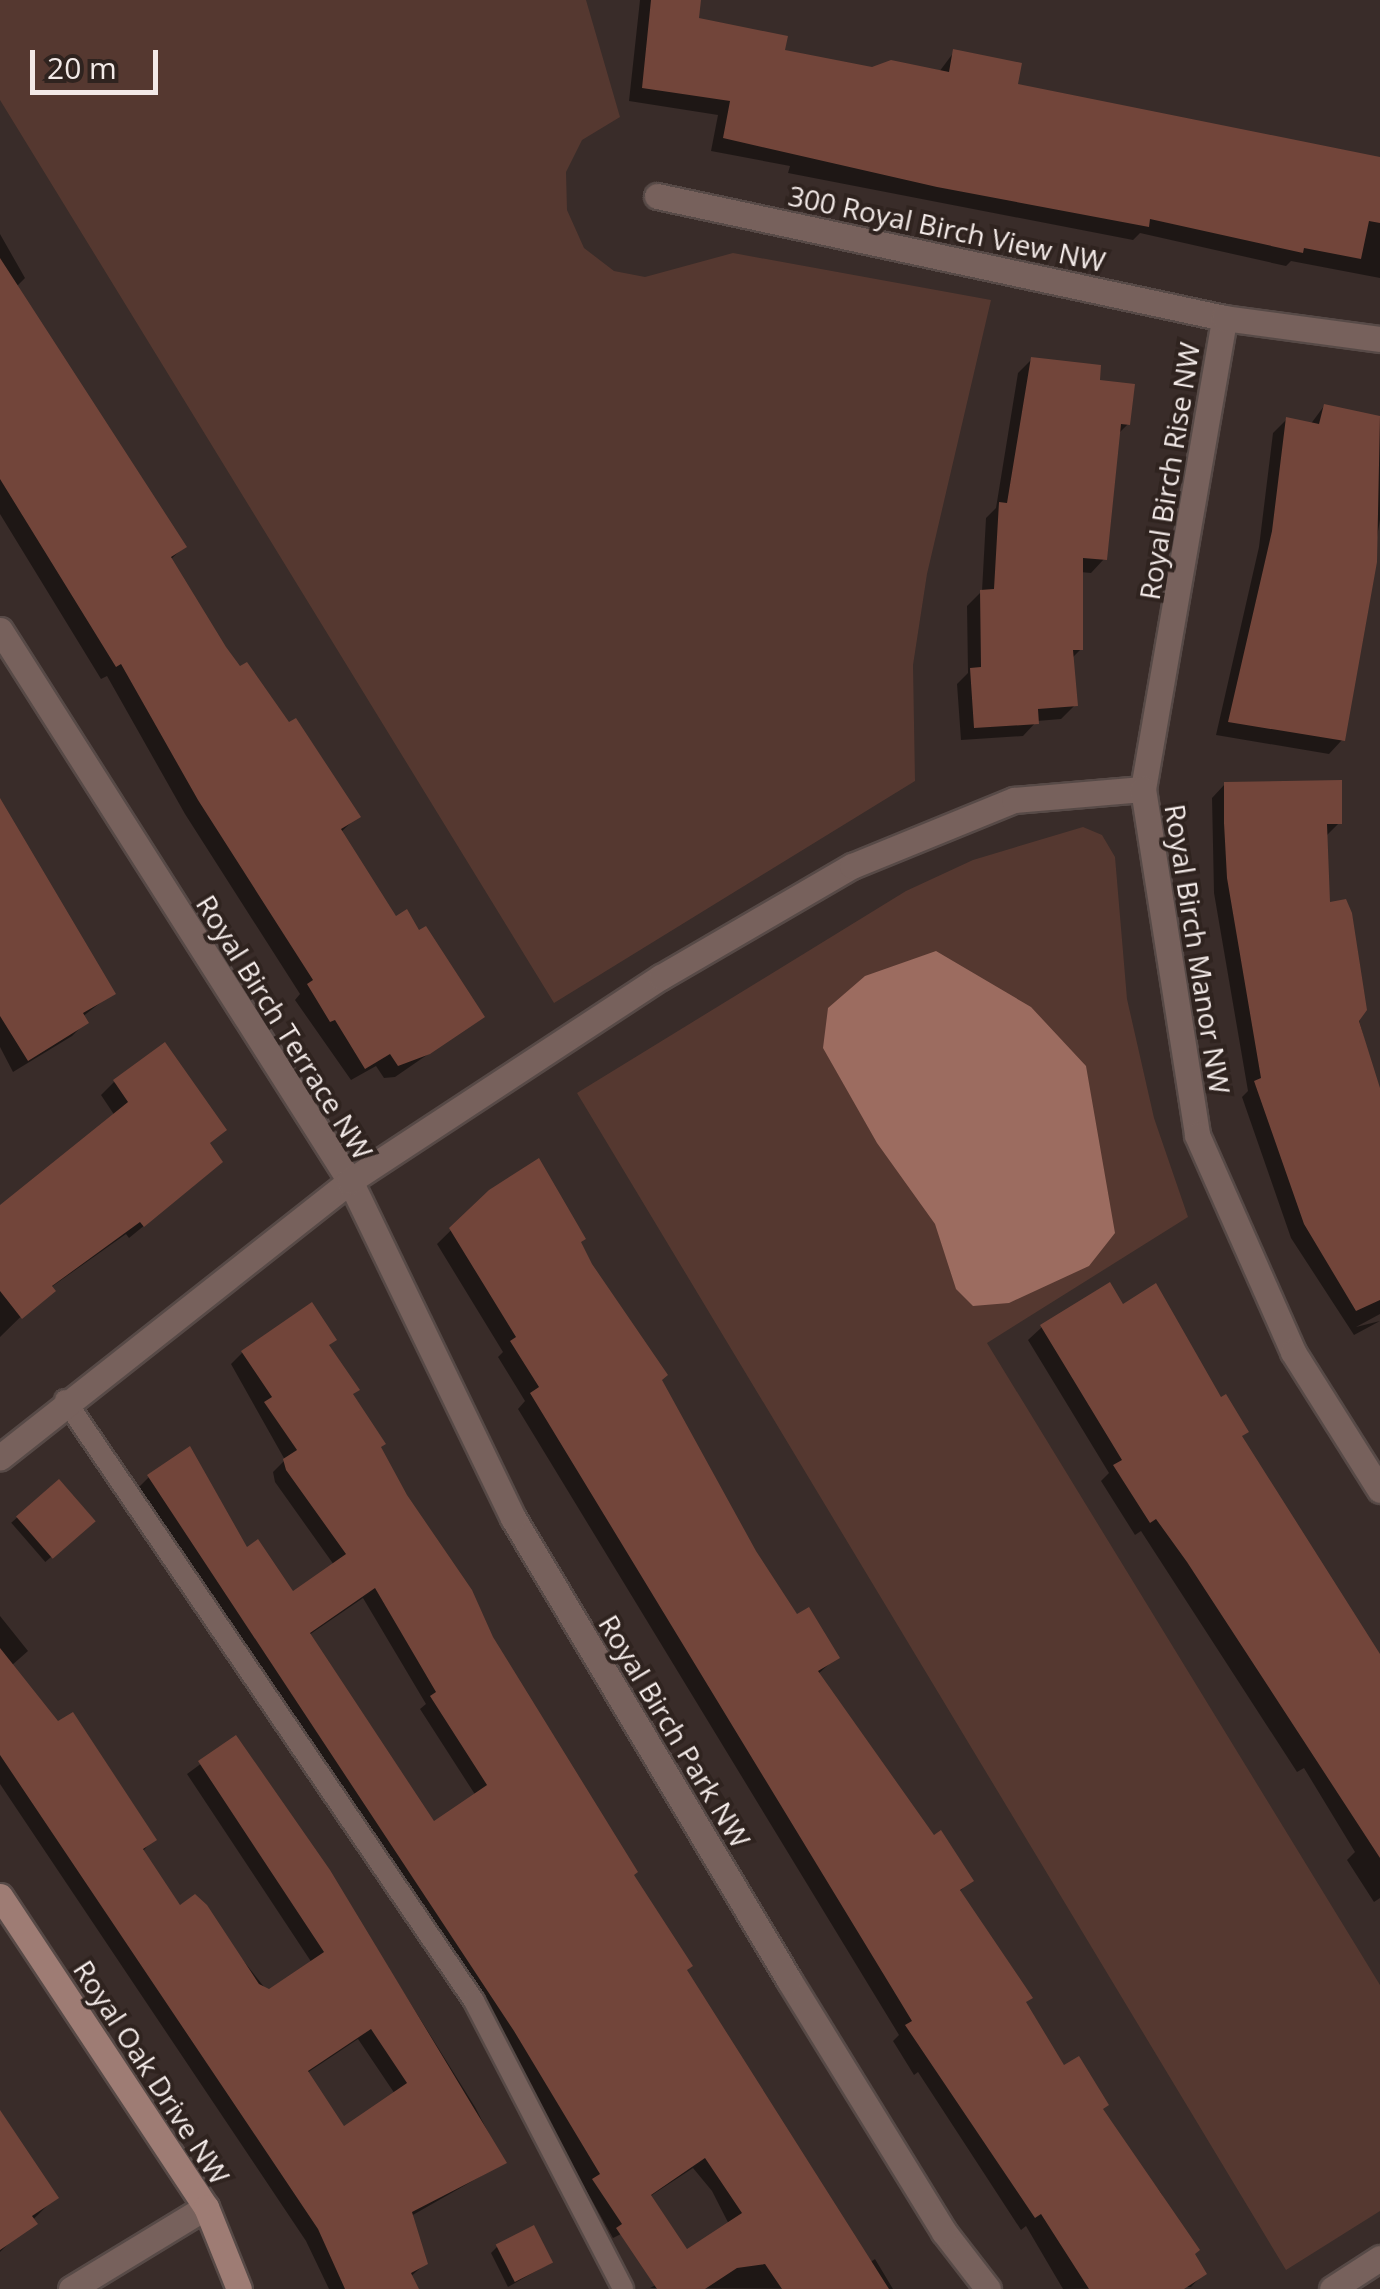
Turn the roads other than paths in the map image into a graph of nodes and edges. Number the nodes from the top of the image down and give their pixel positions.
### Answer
1 (657, 196) dead end
2 (1224, 318) junction
3 (1380, 340) edge
4 (0, 630) edge
5 (1143, 789) junction
6 (350, 1181) junction
7 (65, 1400) junction
8 (0, 1457) edge
9 (1380, 1490) edge
10 (0, 1896) edge
11 (206, 2207) junction
12 (1380, 2258) edge
13 (72, 2289) edge
14 (239, 2289) edge
15 (623, 2289) edge
16 (988, 2289) edge
17 (1332, 2289) edge

1 - 2 street, 300 Royal Birch View NW
2 - 3 street, Royal Birch Rise NW
2 - 5 street, Royal Birch Rise NW
4 - 6 street, Royal Birch Terrace NW
5 - 6 street, Royal Birch Manor NW
5 - 9 street, Royal Birch Manor NW
6 - 7 street, Royal Birch Terrace NW
6 - 16 street, Royal Birch Park NW
7 - 8 street, Royal Birch Terrace NW
7 - 15 lane
10 - 11 street, Royal Oak Drive NW
11 - 13 street
11 - 14 street, Royal Oak Drive NW
12 - 17 street

